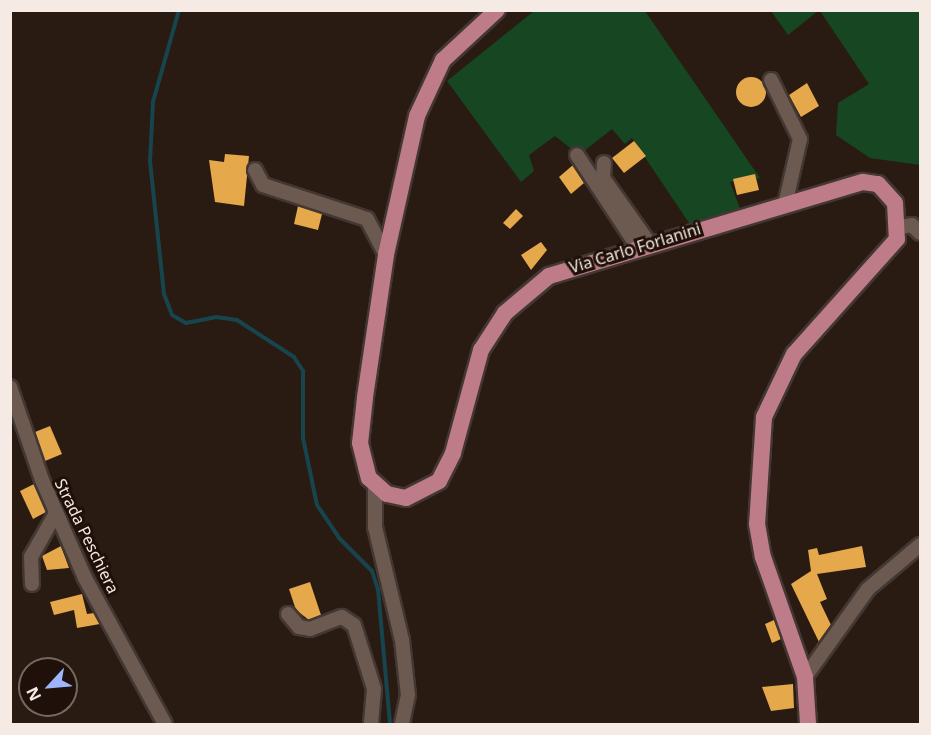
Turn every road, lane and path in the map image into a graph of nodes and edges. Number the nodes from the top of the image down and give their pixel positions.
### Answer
1 (497, 10) edge
2 (771, 80) dead end
3 (577, 156) dead end
4 (604, 162) dead end
5 (255, 170) dead end
6 (785, 205) junction
7 (900, 227) junction
8 (921, 233) edge
9 (643, 244) junction
10 (386, 255) junction
11 (10, 387) edge
12 (375, 485) junction
13 (56, 513) junction
14 (921, 545) edge
15 (32, 584) dead end
16 (288, 614) dead end
17 (805, 677) junction
18 (165, 724) edge
19 (371, 724) edge
20 (402, 724) edge
21 (808, 724) edge

1 - 10 main road
2 - 6 street
3 - 9 street
4 - 9 street
5 - 10 street
6 - 7 main road, Via Carlo Forlanini
6 - 9 main road, Via Carlo Forlanini
7 - 8 street
7 - 17 main road
9 - 12 main road, Via Carlo Forlanini
10 - 12 main road
11 - 13 street, Strada Peschiera
12 - 20 street
13 - 15 street
13 - 18 street, Strada Peschiera
14 - 17 street
16 - 19 street
17 - 21 main road

